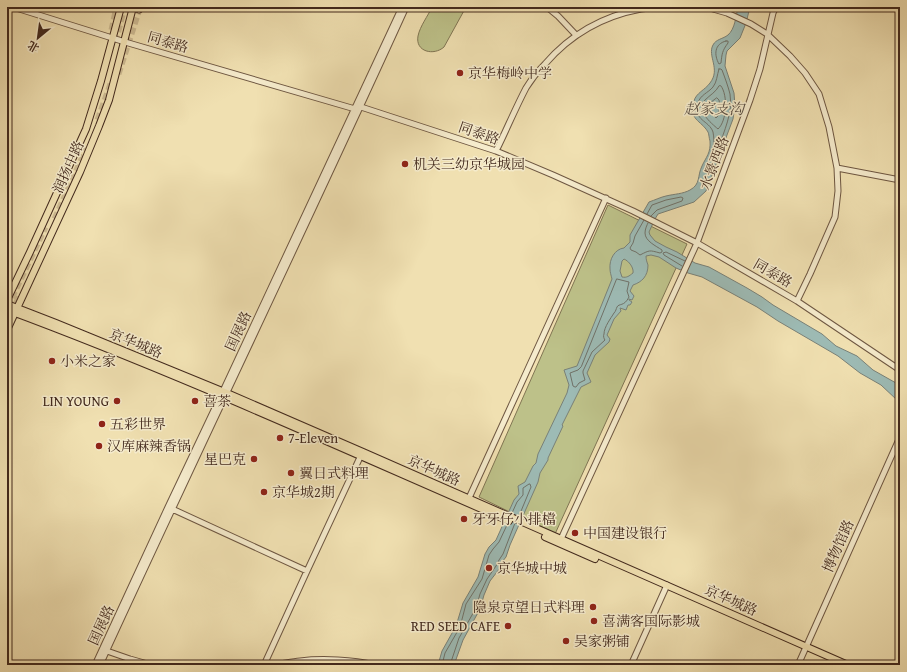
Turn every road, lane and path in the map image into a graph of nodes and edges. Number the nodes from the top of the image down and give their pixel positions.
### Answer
1 (13, 7) edge
2 (121, 7) edge
3 (402, 7) edge
4 (406, 7) edge
5 (547, 7) edge
6 (702, 7) edge
7 (706, 7) edge
8 (776, 7) edge
9 (137, 8) edge
10 (768, 34) junction
11 (576, 35) junction
12 (113, 38) junction
13 (124, 42) junction
14 (361, 107) junction
15 (355, 109) junction
16 (496, 152) junction
17 (837, 168) junction
18 (900, 180) edge
19 (606, 198) junction
20 (697, 243) junction
21 (7, 300) edge
22 (797, 301) junction
23 (7, 304) edge
24 (7, 310) edge
25 (16, 310) junction
26 (7, 330) edge
27 (900, 370) edge
28 (224, 395) junction
29 (900, 437) edge
30 (362, 454) junction
31 (469, 498) junction
32 (170, 508) junction
33 (499, 514) junction
34 (530, 528) junction
35 (561, 539) junction
36 (307, 571) junction
37 (666, 587) junction
38 (806, 649) junction
39 (105, 650) junction
40 (95, 665) edge
41 (100, 665) edge
42 (151, 665) edge
43 (264, 665) edge
44 (272, 665) edge
45 (376, 665) edge
46 (631, 665) edge
47 (798, 665) edge
48 (838, 665) edge
49 (848, 665) edge

1 - 12 street, 同泰路
2 - 12 main road, 润扬中路
3 - 15 street, 国展路
4 - 14 street, 国展路
5 - 11 street
6 - 11 street
7 - 10 street
8 - 10 street, 水景西路
9 - 13 main road, 润扬中路
10 - 17 street
10 - 20 street, 水景西路
11 - 16 street
12 - 13 street, 同泰路
12 - 21 main road, 润扬中路
13 - 15 street, 同泰路
13 - 25 main road, 润扬中路
14 - 15 street
14 - 16 street, 同泰路
14 - 28 street, 国展路
15 - 28 street, 国展路
16 - 19 street, 同泰路
17 - 18 street
17 - 22 street
19 - 20 street, 同泰路
19 - 31 street
20 - 22 street, 同泰路
20 - 35 street, 水景西路
22 - 27 street, 同泰路
23 - 25 main road, 京华城路
24 - 25 main road, 京华城路
25 - 26 main road, 润扬中路
25 - 28 main road, 京华城路
28 - 30 main road, 京华城路
28 - 32 street, 国展路
29 - 38 street, 博物馆路
30 - 31 main road, 京华城路
30 - 33 main road, 京华城路
30 - 36 street
31 - 33 main road, 京华城路
32 - 36 street
32 - 39 street, 国展路
33 - 34 main road, 京华城路
34 - 35 main road, 京华城路
34 - 37 main road, 京华城路
35 - 37 main road, 京华城路
36 - 43 street
37 - 38 main road, 京华城路
37 - 46 street
38 - 47 street, 博物馆路
38 - 48 main road, 京华城路
38 - 49 main road, 京华城路
39 - 40 street, 国展路
39 - 41 street, 国展路
39 - 42 street
44 - 45 street

